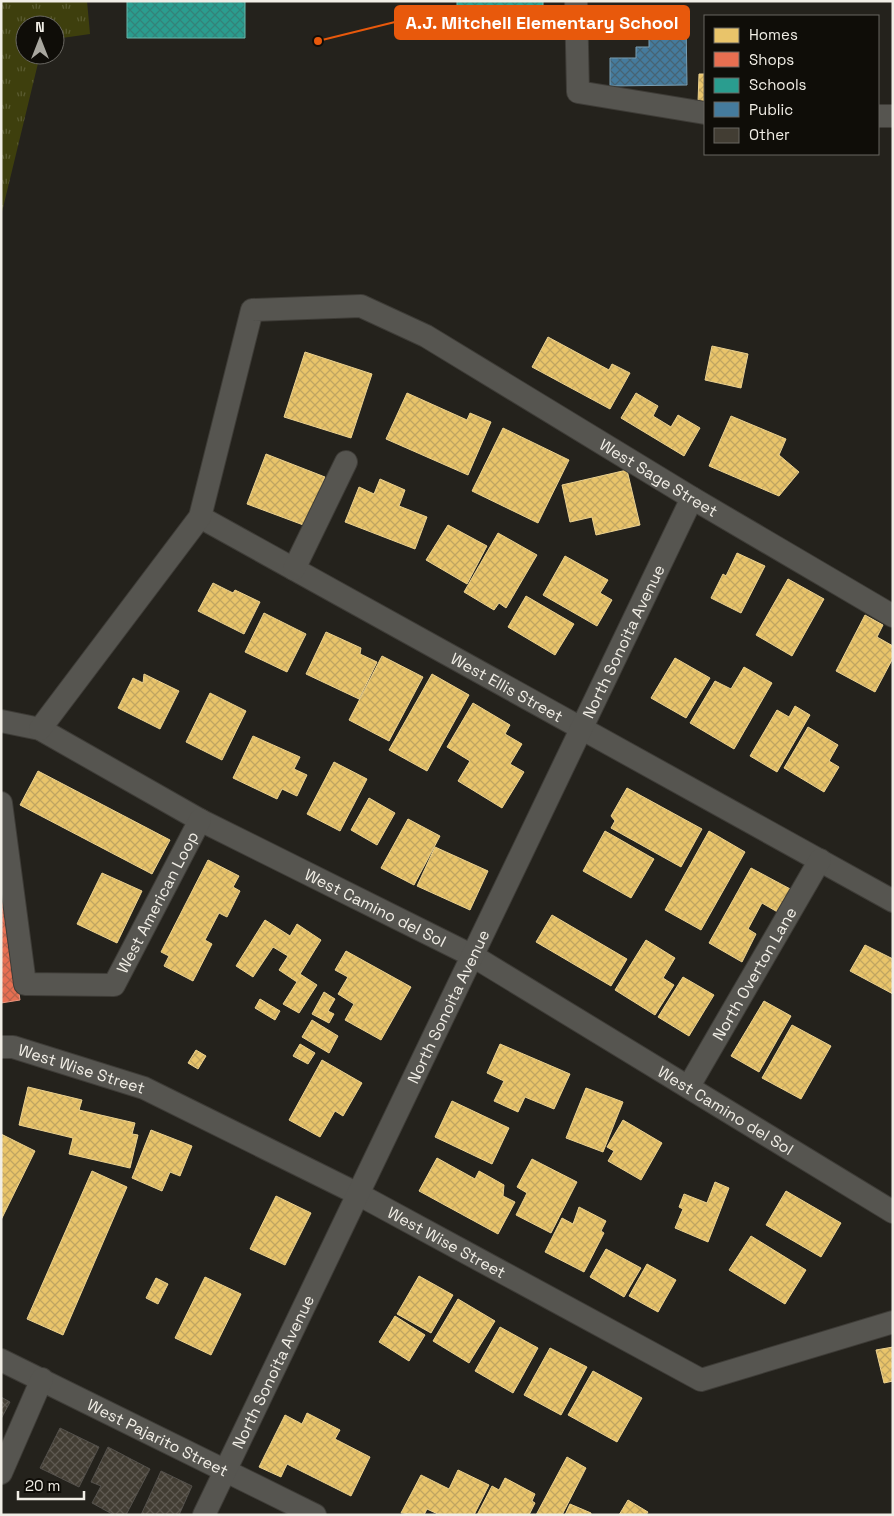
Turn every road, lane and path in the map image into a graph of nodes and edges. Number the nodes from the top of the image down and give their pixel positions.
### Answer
1 (576, 1) edge
2 (704, 113) edge
3 (879, 116) edge
4 (893, 116) edge
5 (346, 462) dead end
6 (692, 498) junction
7 (200, 516) junction
8 (294, 569) junction
9 (893, 616) edge
10 (1, 721) edge
11 (582, 728) junction
12 (40, 729) junction
13 (1, 803) edge
14 (200, 820) junction
15 (820, 860) junction
16 (893, 901) edge
17 (473, 956) junction
18 (1, 1047) edge
19 (689, 1086) junction
20 (358, 1194) junction
21 (893, 1212) edge
22 (893, 1322) edge
23 (1, 1360) edge
24 (42, 1379) junction
25 (226, 1470) junction
26 (1, 1473) edge
27 (204, 1515) edge
28 (315, 1515) edge

1 - 2 street
3 - 4 street
5 - 8 street
6 - 7 street, West Sage Street
6 - 9 street, West Sage Street
6 - 11 street, North Sonoita Avenue
7 - 8 street, West Ellis Street
7 - 12 street
8 - 11 street, West Ellis Street
10 - 12 street, West Camino del Sol
11 - 15 street, West Ellis Street
11 - 17 street, North Sonoita Avenue
12 - 14 street, West Camino del Sol
13 - 14 street, West American Loop
14 - 17 street, West Camino del Sol
15 - 16 street, West Ellis Street
15 - 19 street, North Overton Lane
17 - 19 street, West Camino del Sol
17 - 20 street, North Sonoita Avenue
18 - 20 street, West Wise Street
19 - 21 street, West Camino del Sol
20 - 22 street, West Wise Street
20 - 25 street, North Sonoita Avenue
23 - 24 street, West Pajarito Street
24 - 25 street, West Pajarito Street
24 - 26 street
25 - 27 street, North Sonoita Avenue
25 - 28 street, West Pajarito Street

